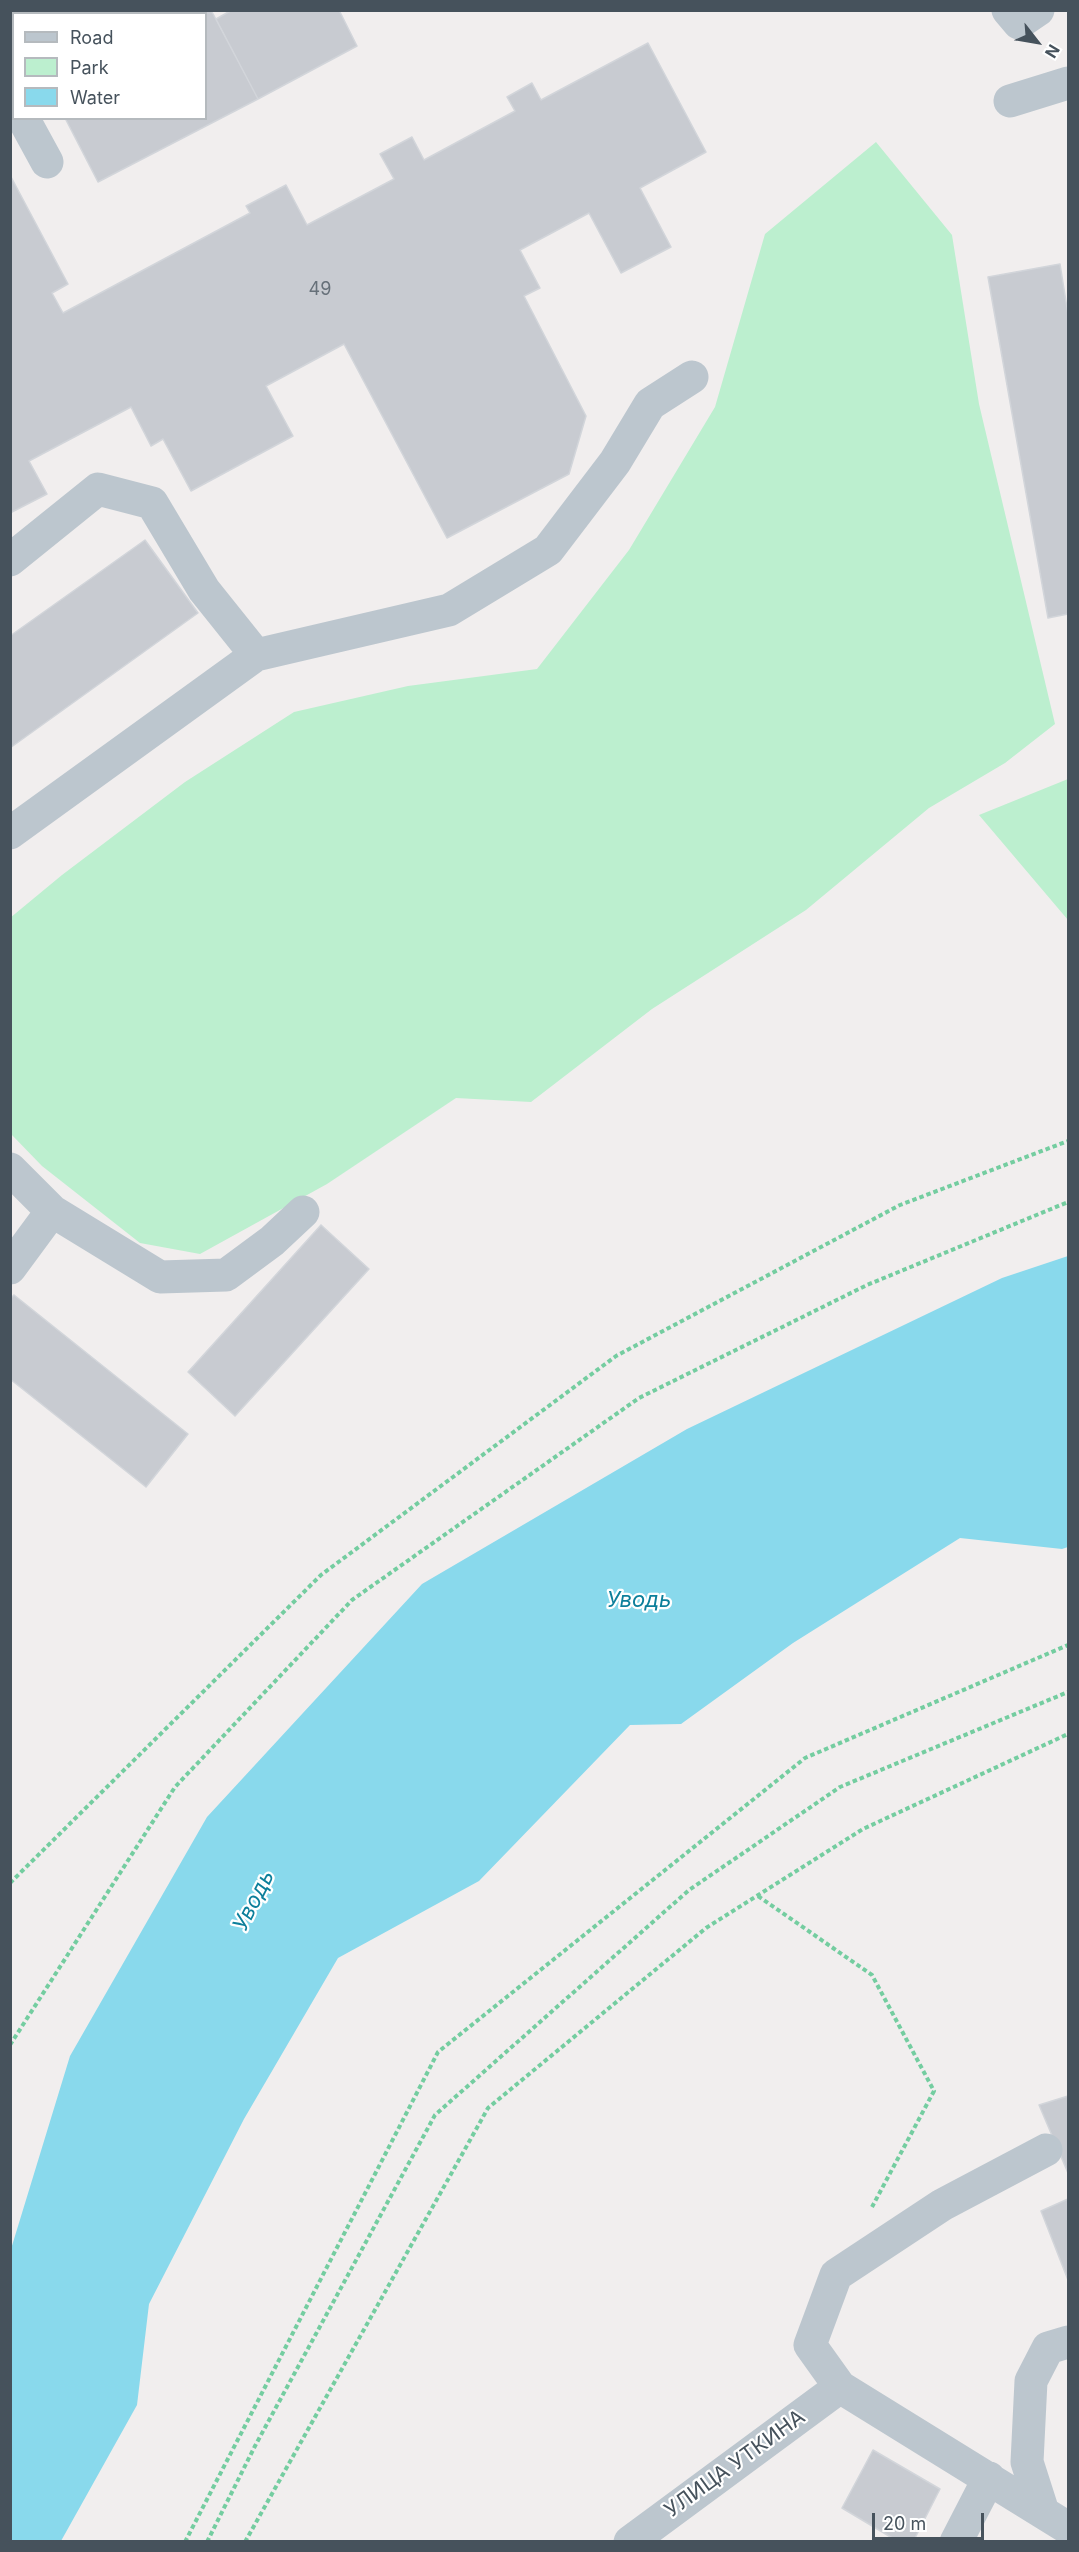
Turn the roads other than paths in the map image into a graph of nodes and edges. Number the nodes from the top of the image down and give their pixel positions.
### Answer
1 (1008, 10) edge
2 (1038, 10) edge
3 (1068, 83) edge
4 (1010, 101) dead end
5 (24, 120) edge
6 (47, 162) dead end
7 (692, 377) dead end
8 (10, 560) edge
9 (256, 655) junction
10 (10, 833) edge
11 (10, 1169) edge
12 (52, 1211) junction
13 (303, 1212) dead end
14 (10, 1268) edge
15 (1046, 2150) dead end
16 (1068, 2342) edge
17 (840, 2387) junction
18 (989, 2478) junction
19 (1056, 2520) edge
20 (630, 2541) edge
21 (956, 2541) edge

1 - 2 street
3 - 4 street
5 - 6 street
7 - 9 street
8 - 9 street
9 - 10 street
11 - 12 street
12 - 13 street
12 - 14 street
15 - 17 street
16 - 19 street
17 - 18 street
17 - 20 street, УЛИЦА УТКИНА
18 - 19 street
18 - 21 street

